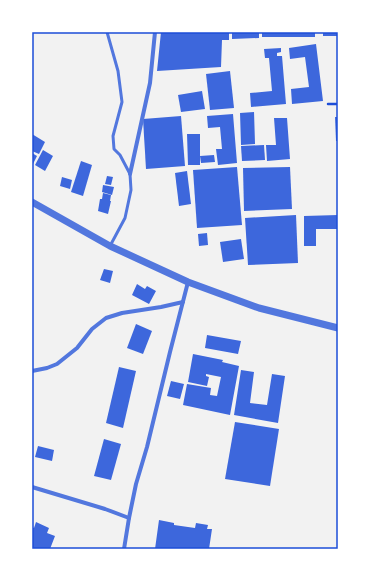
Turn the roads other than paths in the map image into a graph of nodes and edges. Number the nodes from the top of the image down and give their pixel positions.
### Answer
1 (107, 32) edge
2 (155, 32) edge
3 (130, 174) junction
4 (32, 202) edge
5 (110, 246) junction
6 (188, 282) junction
7 (183, 302) junction
8 (338, 328) edge
9 (32, 371) edge
10 (32, 487) edge
11 (129, 518) junction
12 (124, 549) edge

1 - 3 lane
2 - 3 street
3 - 5 lane
4 - 5 street
5 - 6 street
6 - 7 street
6 - 8 street
7 - 9 street
7 - 11 street
10 - 11 street
11 - 12 street

